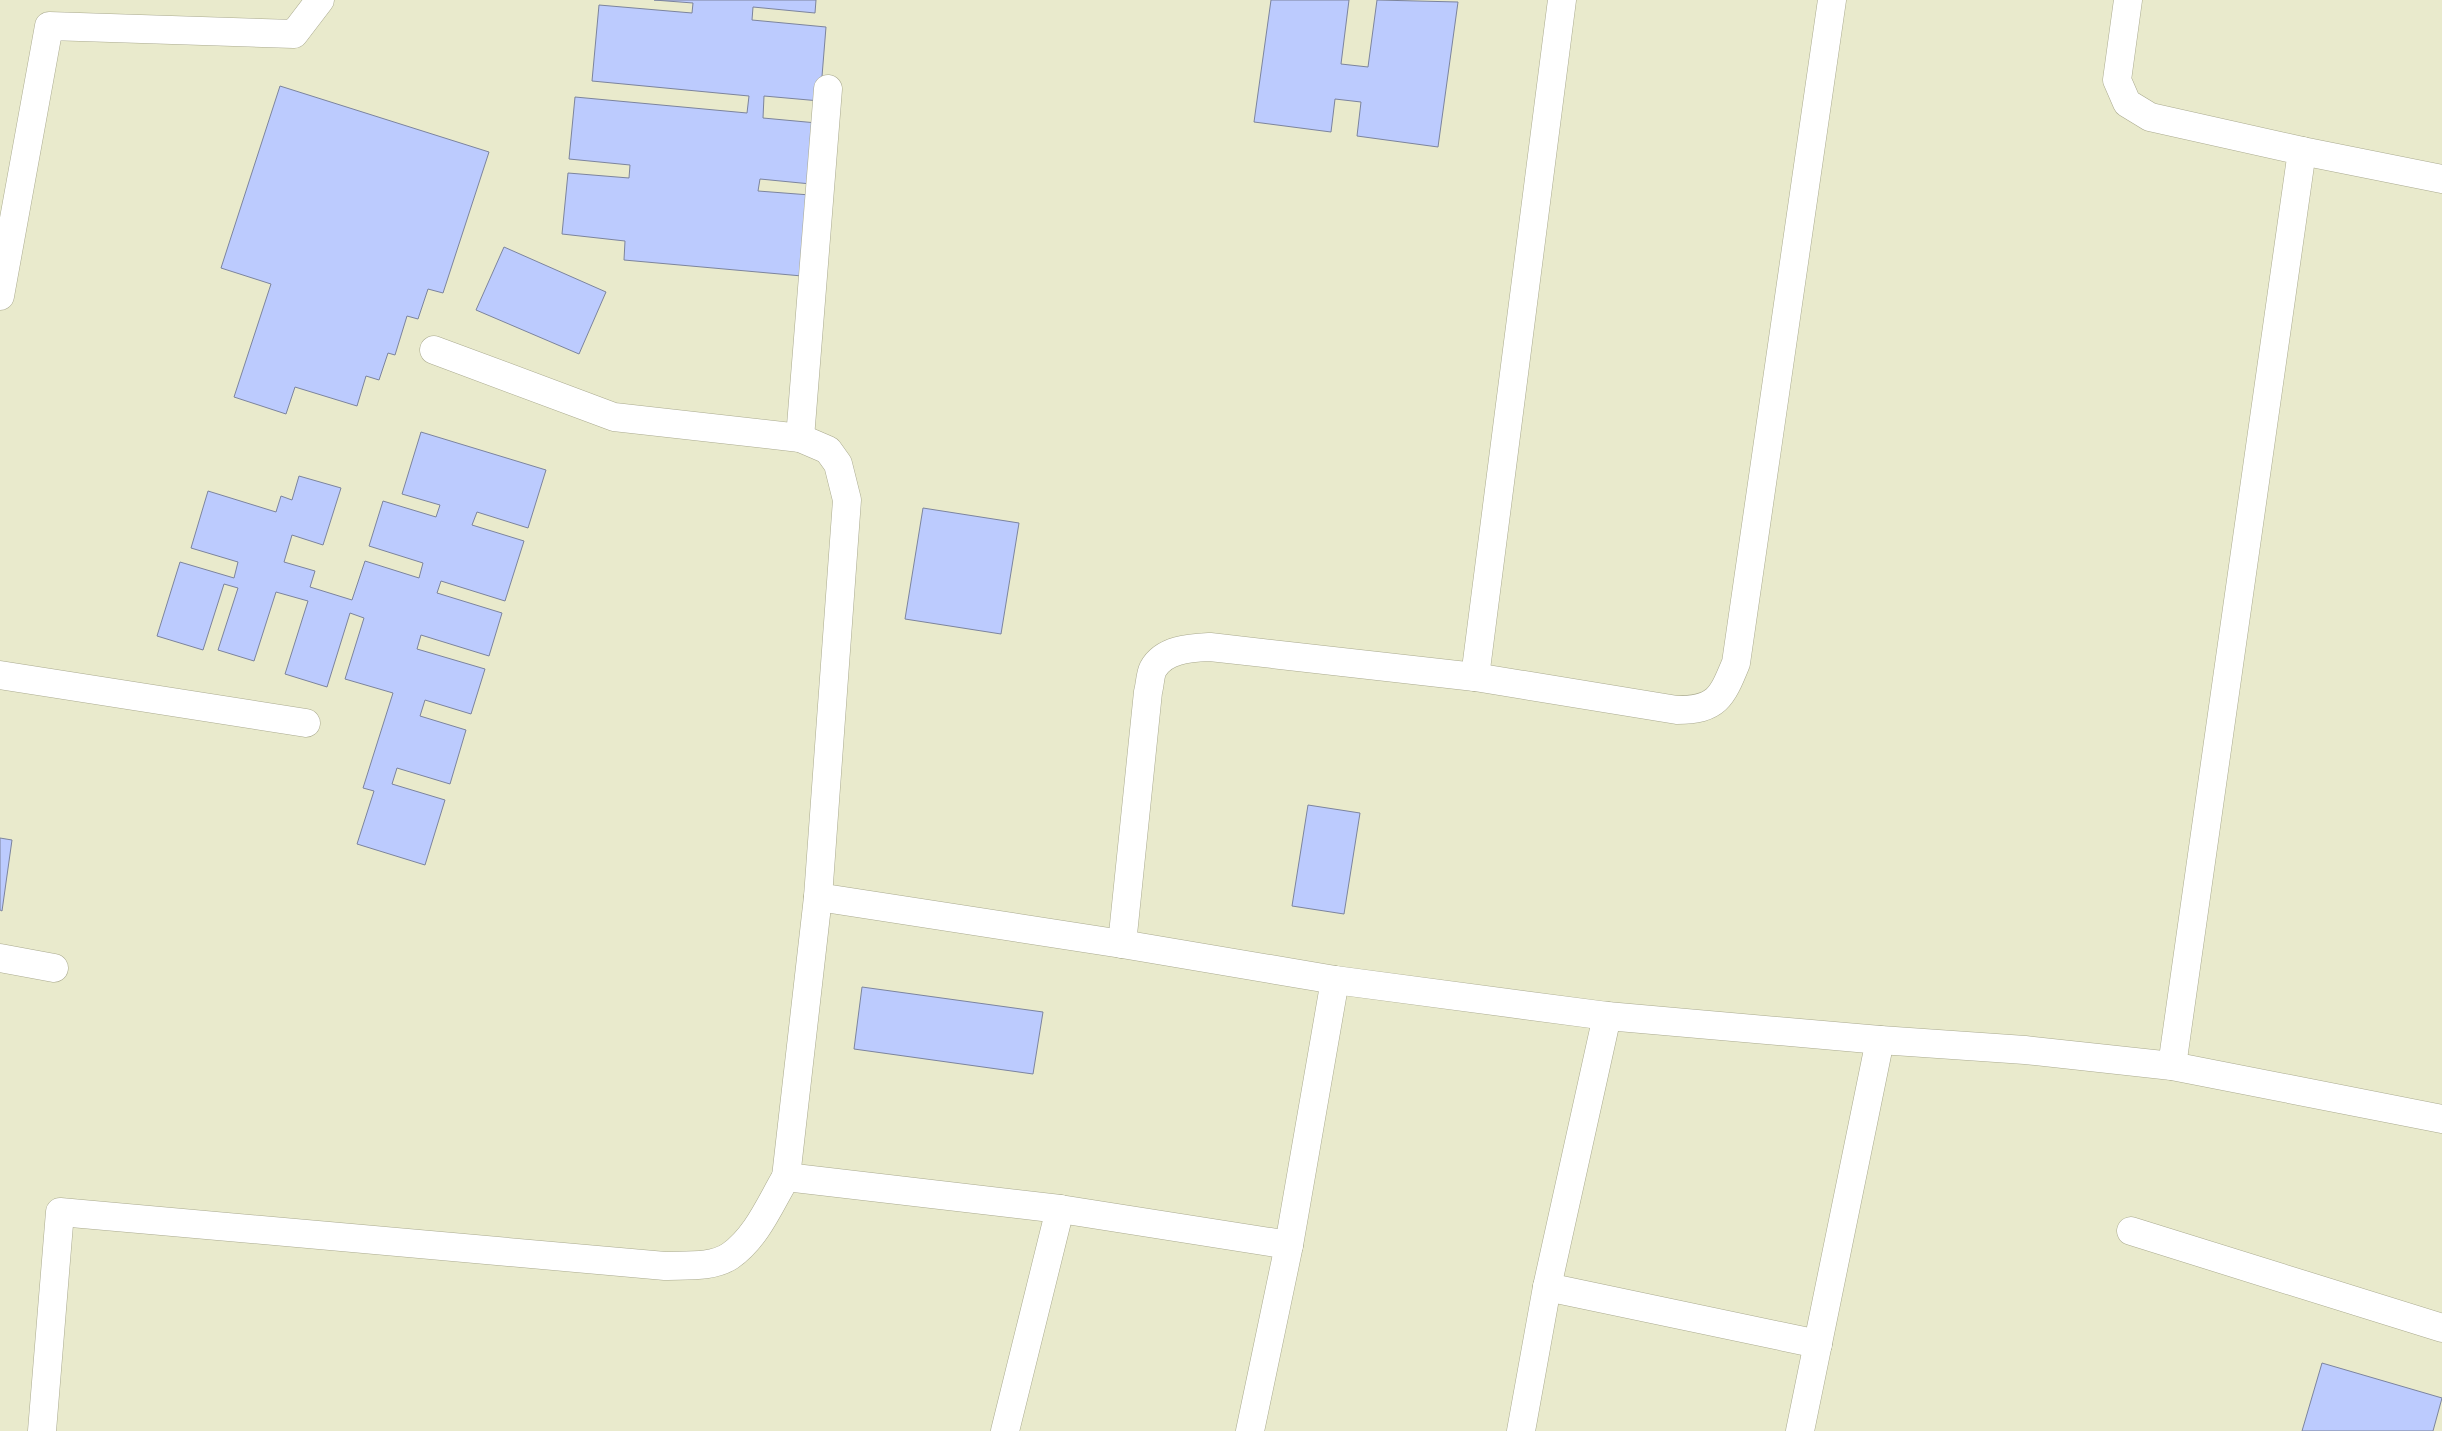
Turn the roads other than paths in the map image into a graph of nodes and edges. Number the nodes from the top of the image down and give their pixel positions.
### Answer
1 (320, 0) edge
2 (1562, 0) edge
3 (1832, 0) edge
4 (2128, 0) edge
5 (828, 89) dead end
6 (2302, 151) junction
7 (2442, 180) edge
8 (0, 296) edge
9 (434, 350) dead end
10 (800, 438) junction
11 (0, 675) edge
12 (1475, 677) junction
13 (306, 723) dead end
14 (818, 897) junction
15 (1122, 944) junction
16 (0, 958) edge
17 (54, 968) dead end
18 (1335, 980) junction
19 (1606, 1016) junction
20 (1880, 1040) junction
21 (2172, 1066) junction
22 (2442, 1119) edge
23 (786, 1177) junction
24 (1060, 1209) junction
25 (2131, 1231) dead end
26 (1289, 1245) junction
27 (1546, 1287) junction
28 (2442, 1328) edge
29 (1818, 1344) junction
30 (42, 1431) edge
31 (1005, 1431) edge
32 (1250, 1431) edge
33 (1521, 1431) edge
34 (1800, 1431) edge

1 - 8 street
2 - 12 street
3 - 12 street
4 - 6 street
5 - 10 street
6 - 7 street
6 - 21 street
9 - 10 street
10 - 14 street
11 - 13 street
12 - 15 street
14 - 15 street
14 - 23 street
15 - 18 street
16 - 17 street
18 - 19 street
18 - 26 street
19 - 20 street
19 - 27 street
20 - 21 street
20 - 29 street
21 - 22 street
23 - 24 street
23 - 30 street
24 - 26 street
24 - 31 street
25 - 28 street
26 - 32 street
27 - 29 street
27 - 33 street
29 - 34 street

